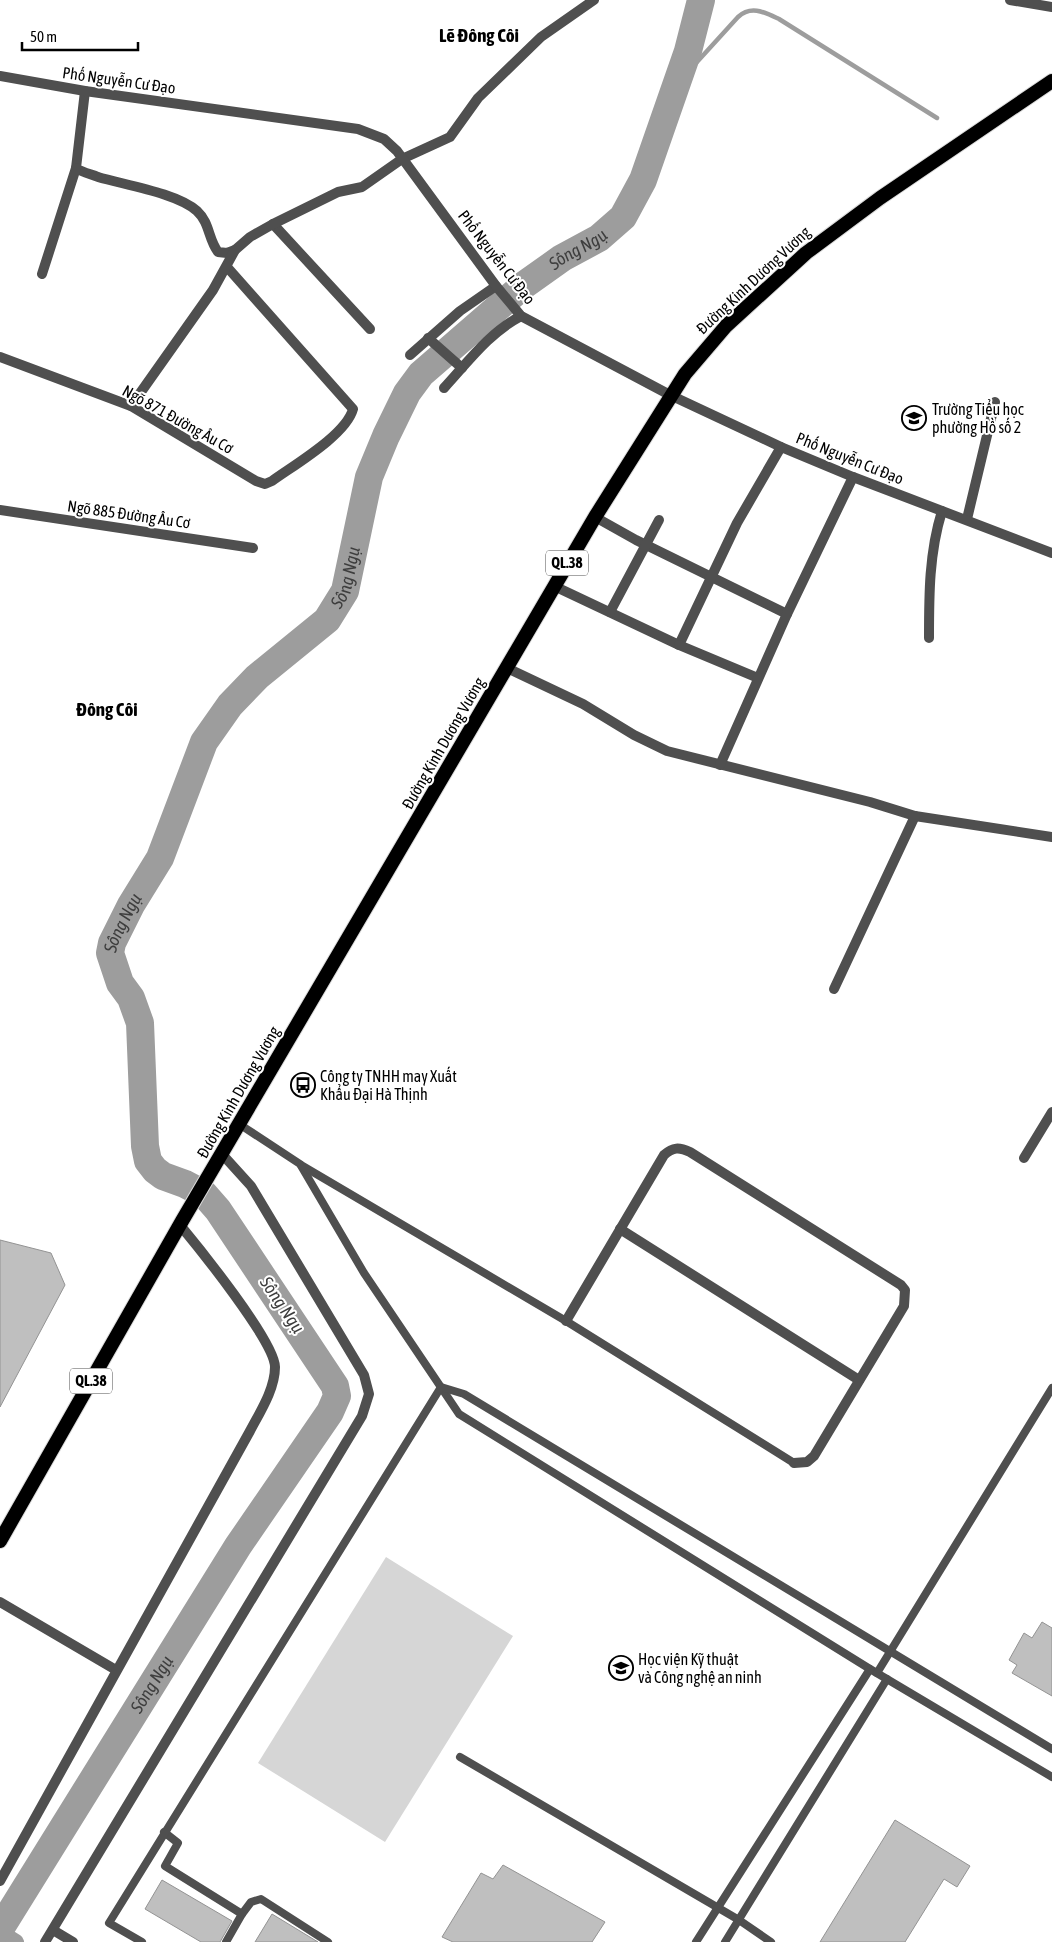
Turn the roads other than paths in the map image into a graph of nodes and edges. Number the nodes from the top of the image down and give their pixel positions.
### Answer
1 (594, 0) edge
2 (1010, 0) edge
3 (1051, 5) edge
4 (0, 76) edge
5 (1052, 81) edge
6 (85, 91) junction
7 (402, 159) junction
8 (76, 168) junction
9 (273, 224) junction
10 (234, 250) junction
11 (227, 267) junction
12 (42, 274) dead end
13 (496, 286) junction
14 (522, 316) junction
15 (370, 329) dead end
16 (429, 338) junction
17 (410, 356) dead end
18 (0, 357) edge
19 (461, 368) junction
20 (444, 388) dead end
21 (670, 395) junction
22 (995, 402) dead end
23 (131, 406) junction
24 (781, 447) junction
25 (853, 477) junction
26 (0, 510) edge
27 (942, 511) junction
28 (594, 517) junction
29 (967, 519) junction
30 (659, 520) dead end
31 (646, 545) junction
32 (253, 548) dead end
33 (1052, 552) edge
34 (711, 576) junction
35 (554, 586) junction
36 (610, 612) junction
37 (787, 614) junction
38 (929, 638) dead end
39 (679, 644) junction
40 (507, 668) junction
41 (758, 678) junction
42 (720, 765) junction
43 (915, 816) junction
44 (1052, 837) edge
45 (834, 990) dead end
46 (1052, 1112) edge
47 (239, 1124) junction
48 (219, 1158) junction
49 (1024, 1158) dead end
50 (300, 1164) junction
51 (181, 1223) junction
52 (620, 1229) junction
53 (566, 1321) junction
54 (859, 1380) junction
55 (441, 1387) junction
56 (1052, 1388) edge
57 (794, 1463) joint
58 (0, 1540) edge
59 (0, 1602) edge
60 (890, 1652) junction
61 (116, 1670) junction
62 (874, 1671) junction
63 (887, 1679) junction
64 (1052, 1749) edge
65 (460, 1757) dead end
66 (1052, 1778) edge
67 (164, 1832) junction
68 (0, 1881) edge
69 (717, 1907) junction
70 (242, 1914) junction
71 (738, 1920) junction
72 (53, 1930) junction
73 (45, 1942) edge
74 (73, 1942) edge
75 (142, 1942) edge
76 (226, 1942) edge
77 (328, 1942) edge
78 (696, 1942) edge
79 (725, 1942) edge
80 (770, 1942) edge

1 - 7 street
2 - 3 street
4 - 6 street, Phố Nguyễn Cư Đạo
5 - 21 highway, Đường Kinh Dương Vương / QL.38
6 - 7 street, Phố Nguyễn Cư Đạo
6 - 8 street
7 - 9 street
7 - 13 street, Phố Nguyễn Cư Đạo
8 - 10 street
8 - 12 street
9 - 10 street
9 - 15 street
10 - 11 street
11 - 23 street
11 - 23 street, Ngõ 871 Đường Âu Cơ
13 - 14 street, Phố Nguyễn Cư Đạo
13 - 16 street
14 - 19 street
14 - 21 street, Phố Nguyễn Cư Đạo
16 - 17 street
16 - 19 street
18 - 23 street, Ngõ 871 Đường Âu Cơ
19 - 20 street
21 - 24 street, Phố Nguyễn Cư Đạo
21 - 28 highway, Đường Kinh Dương Vương / QL.38
22 - 29 street
24 - 25 street, Phố Nguyễn Cư Đạo
24 - 34 street
25 - 27 street, Phố Nguyễn Cư Đạo
25 - 37 street
26 - 32 street, Ngõ 885 Đường Âu Cơ
27 - 29 street, Phố Nguyễn Cư Đạo
27 - 38 street
28 - 31 street
28 - 35 highway, Đường Kinh Dương Vương / QL.38
29 - 33 street, Phố Nguyễn Cư Đạo
30 - 31 street
31 - 34 street
31 - 36 street
34 - 37 street
34 - 39 street
35 - 36 street
35 - 40 highway, Đường Kinh Dương Vương / QL.38
36 - 39 street
37 - 41 street
39 - 41 street
40 - 42 street
40 - 47 highway, Đường Kinh Dương Vương / QL.38
41 - 42 street
42 - 43 street
43 - 44 street
43 - 45 street
46 - 49 street
47 - 48 highway, Đường Kinh Dương Vương / QL.38
47 - 50 lane
48 - 51 highway, Đường Kinh Dương Vương / QL.38
48 - 72 street
50 - 53 lane
50 - 55 lane
51 - 58 highway, Đường Kinh Dương Vương / QL.38
51 - 61 street
52 - 53 street
52 - 54 street
52 - 54 street
53 - 57 lane
54 - 57 street
55 - 60 lane
55 - 62 lane
55 - 67 lane
56 - 60 lane
59 - 61 street
60 - 62 lane
60 - 64 lane
61 - 68 street
62 - 63 lane
62 - 69 lane
63 - 66 lane
63 - 71 lane
65 - 69 lane
67 - 70 lane
67 - 75 lane
69 - 71 lane
69 - 78 lane
70 - 76 lane
70 - 77 lane
71 - 79 lane
71 - 80 lane
72 - 73 street
72 - 74 street

